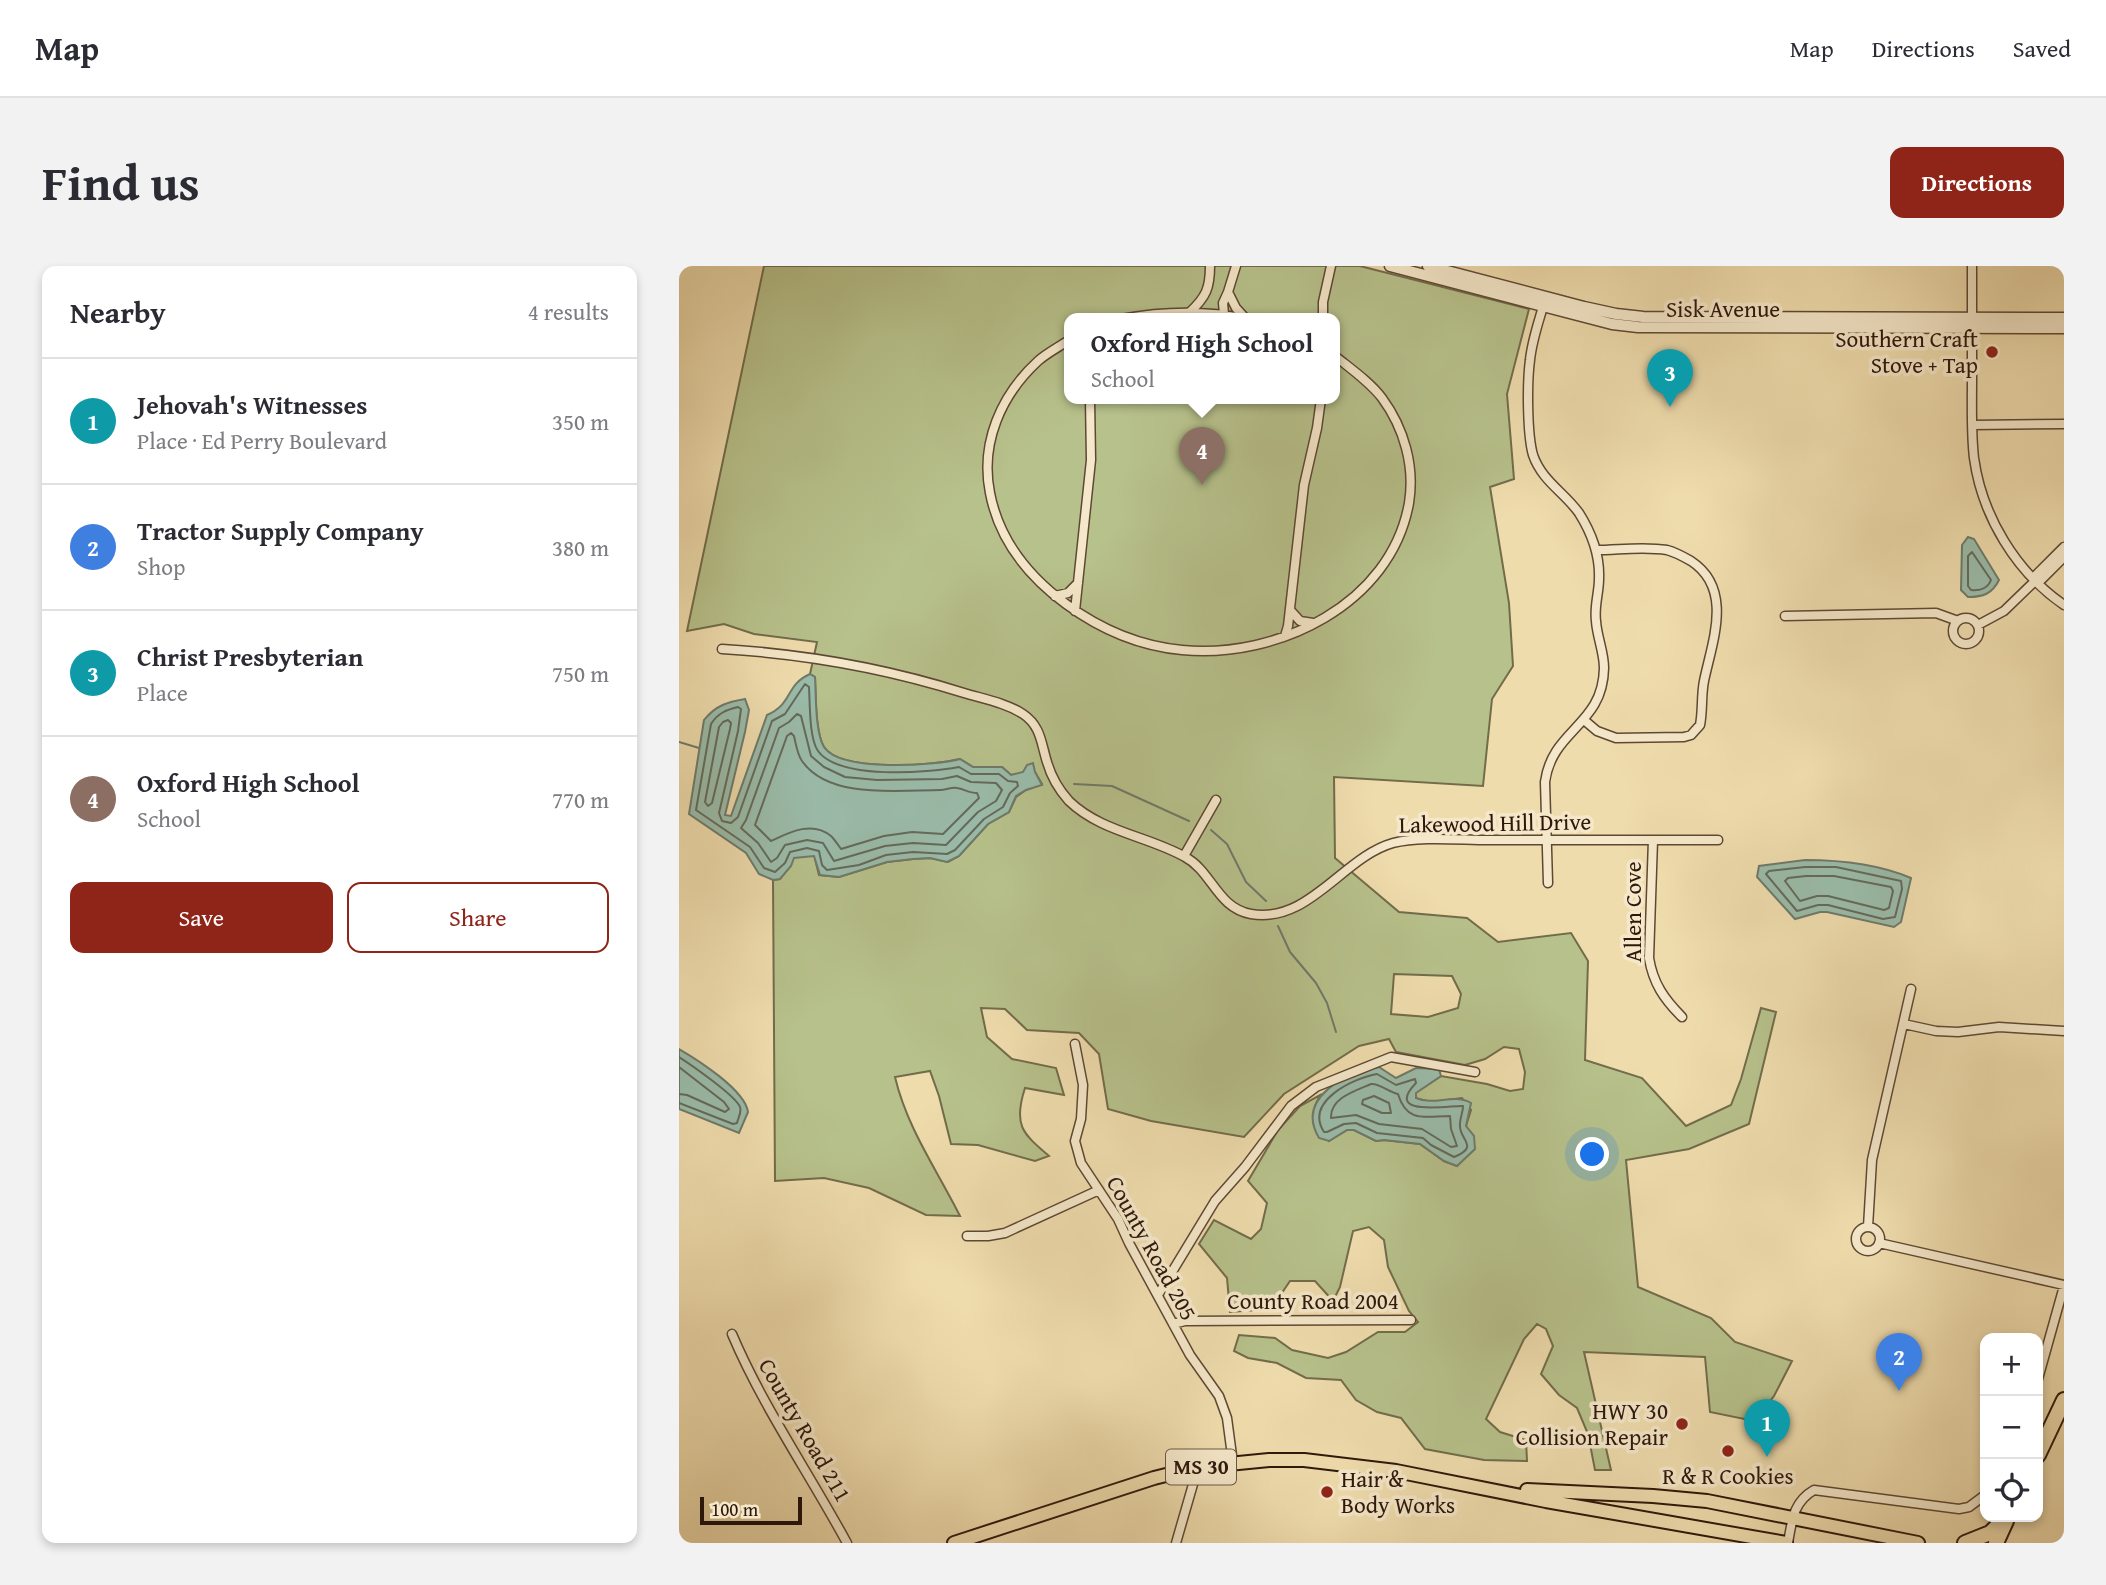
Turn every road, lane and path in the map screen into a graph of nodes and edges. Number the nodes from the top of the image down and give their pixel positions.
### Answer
1 (1210, 266) edge
2 (1236, 266) edge
3 (1331, 266) edge
4 (1390, 266) edge
5 (1428, 266) edge
6 (1972, 266) edge
7 (1411, 268) edge
8 (1210, 284) junction
9 (1228, 292) junction
10 (1544, 301) junction
11 (1190, 312) junction
12 (1180, 313) edge
13 (1210, 313) joint
14 (1224, 313) edge
15 (1241, 313) edge
16 (1323, 313) edge
17 (1972, 318) junction
18 (2064, 318) edge
19 (2064, 328) edge
20 (1972, 329) junction
21 (1064, 343) edge
22 (1340, 360) edge
23 (1090, 404) edge
24 (1320, 404) edge
25 (2064, 424) edge
26 (1972, 425) junction
27 (2064, 547) edge
28 (1596, 550) junction
29 (2064, 557) edge
30 (2035, 580) junction
31 (1079, 582) junction
32 (1055, 596) junction
33 (2064, 604) edge
34 (1290, 610) junction
35 (1075, 611) junction
36 (1785, 616) dead end
37 (1958, 621) junction
38 (1315, 622) junction
39 (1978, 625) junction
40 (1285, 636) junction
41 (722, 649) dead end
42 (1584, 720) junction
43 (1216, 800) dead end
44 (1546, 840) junction
45 (1653, 841) junction
46 (1718, 841) dead end
47 (1184, 856) junction
48 (1548, 883) dead end
49 (1911, 989) dead end
50 (1682, 1017) dead end
51 (1904, 1024) junction
52 (2064, 1031) edge
53 (1075, 1044) dead end
54 (1475, 1072) dead end
55 (1099, 1190) junction
56 (1868, 1227) junction
57 (967, 1236) dead end
58 (1879, 1243) junction
59 (2064, 1285) edge
60 (1158, 1294) junction
61 (1411, 1320) dead end
62 (1173, 1324) junction
63 (732, 1334) dead end
64 (2043, 1361) edge
65 (2064, 1400) edge
66 (2043, 1444) edge
67 (1233, 1463) junction
68 (1198, 1467) junction
69 (1457, 1483) junction
70 (1628, 1495) junction
71 (1980, 1499) edge
72 (1626, 1513) junction
73 (1793, 1517) junction
74 (2002, 1522) edge
75 (2006, 1522) edge
76 (847, 1543) edge
77 (954, 1543) edge
78 (1176, 1543) edge
79 (1787, 1543) edge
80 (1918, 1543) edge
81 (1965, 1543) edge
82 (1996, 1543) edge

1 - 8 street
2 - 9 street
3 - 16 street
4 - 7 street, Sisk Avenue
5 - 10 street, Sisk Avenue
6 - 17 street
7 - 10 street, Sisk Avenue
8 - 11 street
8 - 13 street
9 - 14 street
9 - 15 street
10 - 17 street, Sisk Avenue
10 - 20 street, Sisk Avenue
10 - 28 street
11 - 12 street
11 - 13 street
17 - 18 street, Sisk Avenue
17 - 20 street
19 - 20 street, Sisk Avenue
20 - 26 street
21 - 32 street
22 - 38 street
23 - 31 street
24 - 34 street
25 - 26 street
26 - 30 street
27 - 30 street
28 - 42 street
28 - 42 street
29 - 30 street
30 - 33 street
30 - 39 street
31 - 32 street
31 - 35 street
32 - 35 street
34 - 38 street
34 - 40 street
35 - 40 street
36 - 37 street
37 - 39 street
37 - 39 street
38 - 40 street
41 - 47 street, Lakewood Hill Drive
42 - 44 street
43 - 47 street
44 - 45 street, Lakewood Hill Drive
44 - 47 street, Lakewood Hill Drive
44 - 48 street
45 - 46 street, Lakewood Hill Drive
45 - 50 street, Allen Cove
49 - 51 street
51 - 52 street
51 - 56 street
53 - 55 street, County Road 205
54 - 60 street
55 - 57 street
55 - 60 street, County Road 205
56 - 58 street
56 - 58 street
58 - 59 street
59 - 64 street
60 - 62 street, County Road 205
61 - 62 street, County Road 2004
62 - 67 street, County Road 205
63 - 76 street, County Road 211
65 - 66 highway
67 - 68 main road, MS 30
67 - 69 main road, MS 30
68 - 77 main road, MS 30
68 - 78 street
69 - 70 main road, MS 30
69 - 72 main road, MS 30
70 - 72 main road
70 - 73 main road, MS 30
71 - 73 street
72 - 79 main road, MS 30
73 - 79 street
73 - 80 main road, MS 30
74 - 81 highway
75 - 82 highway

